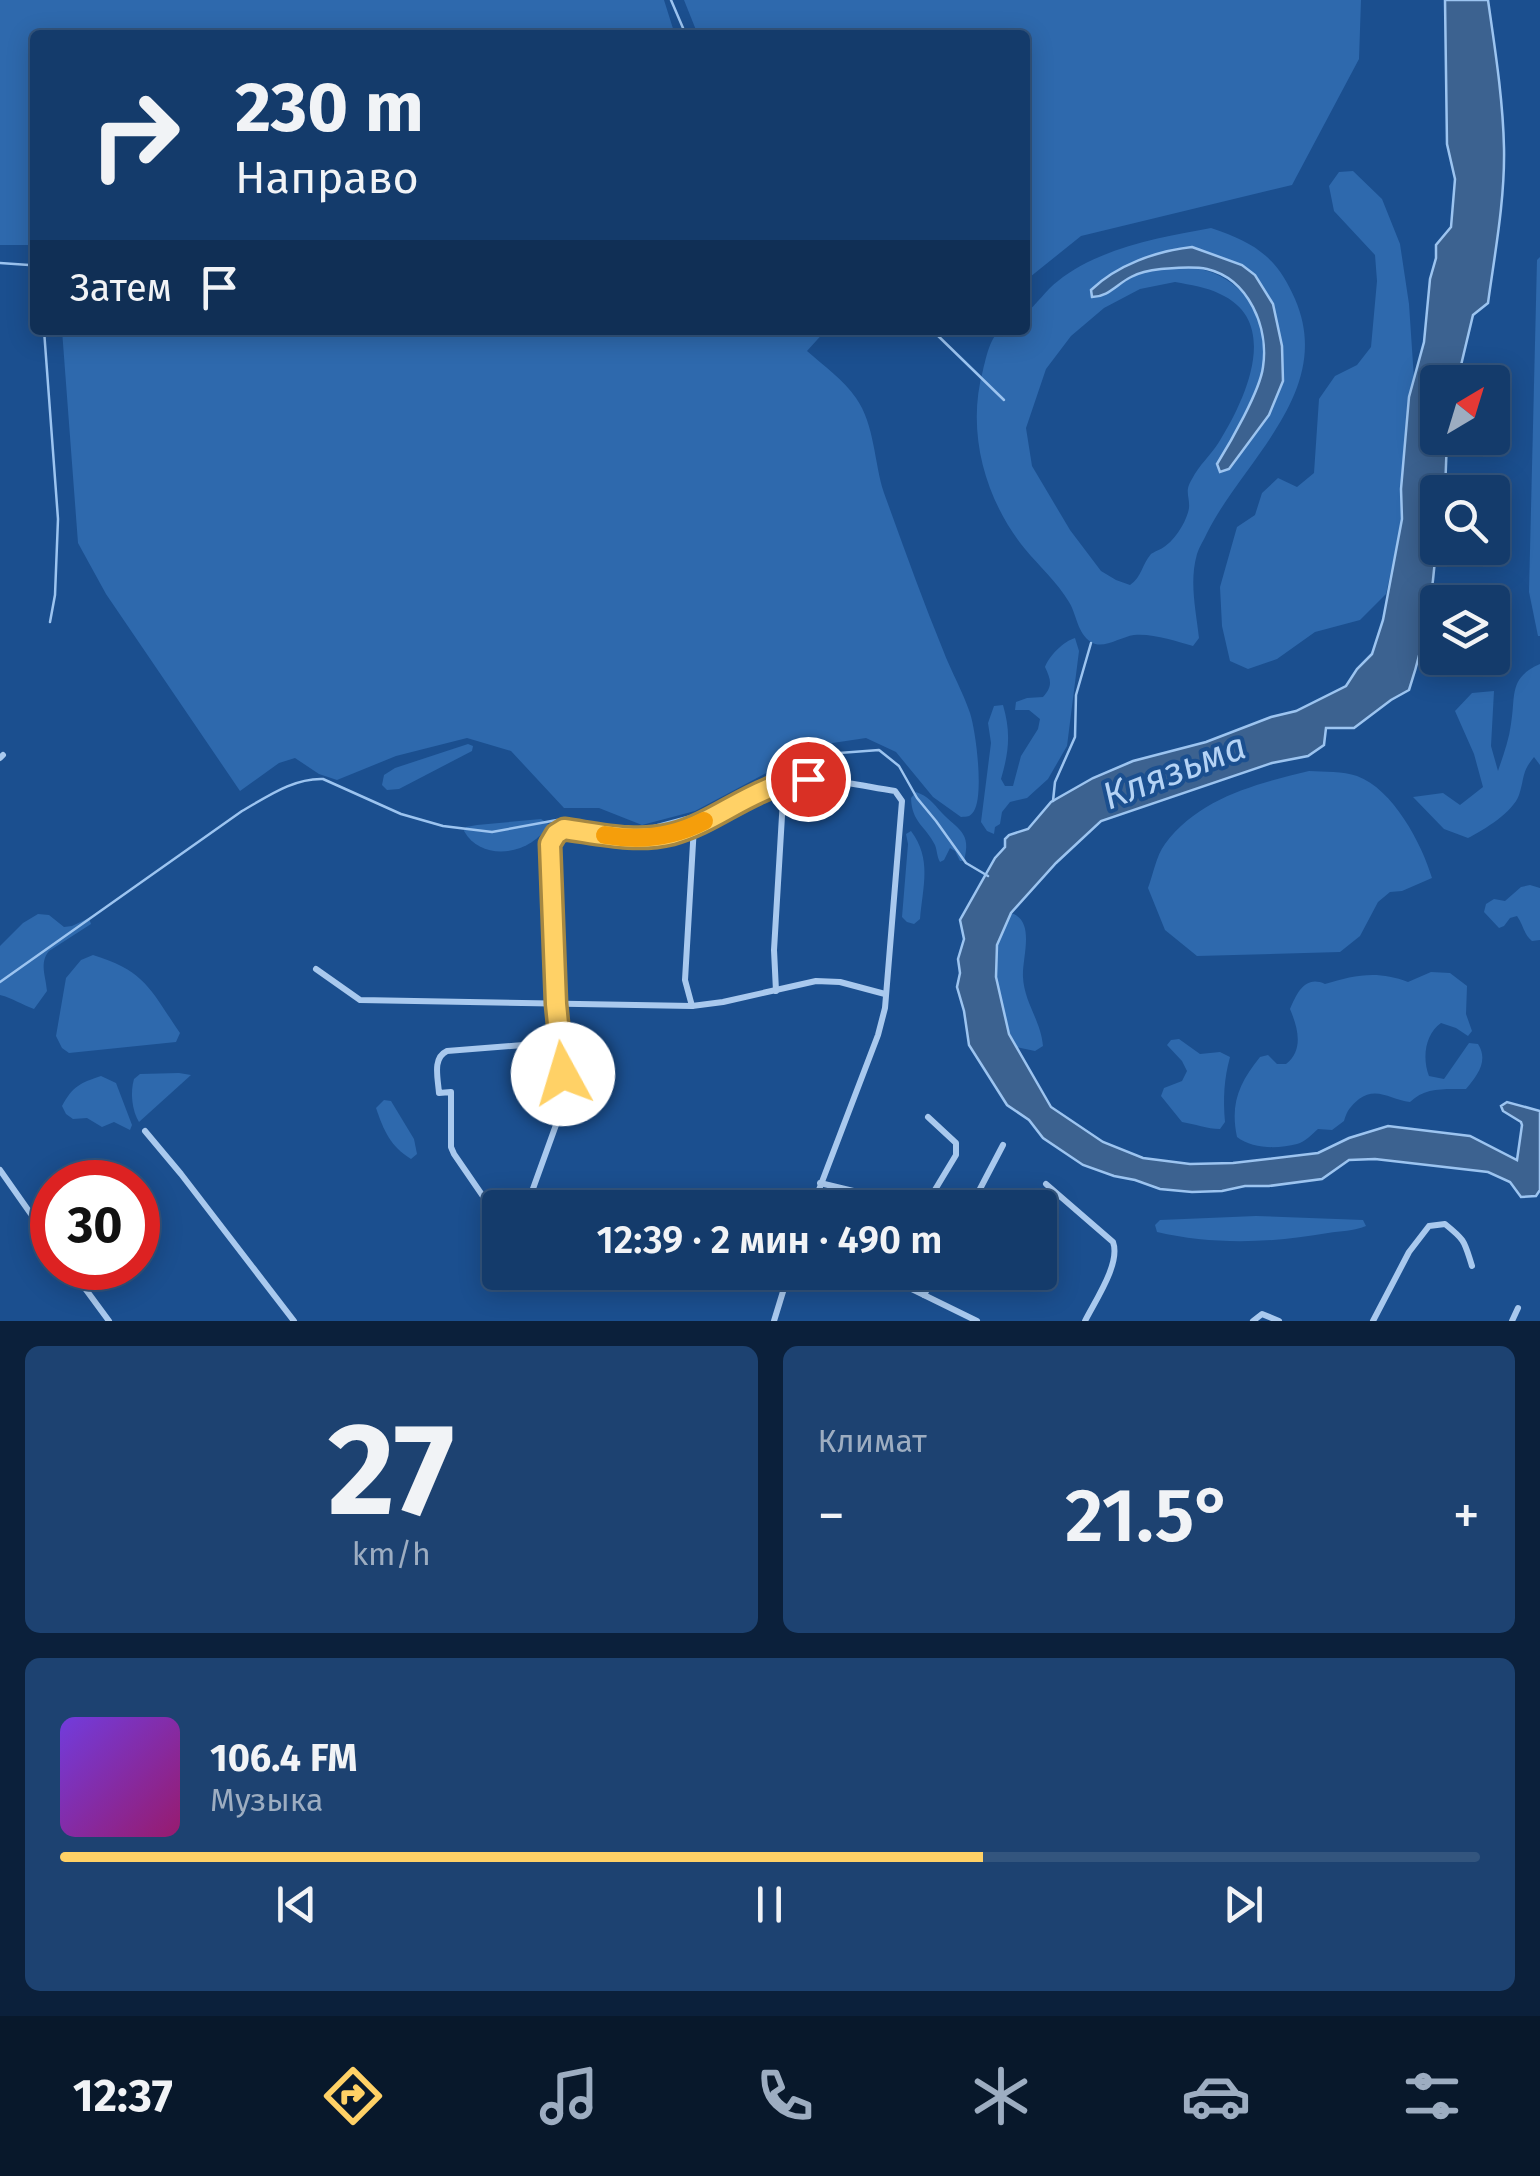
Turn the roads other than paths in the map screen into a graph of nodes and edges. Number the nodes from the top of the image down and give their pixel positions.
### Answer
1 (784, 782) junction
2 (694, 826) junction
3 (316, 969) dead end
4 (776, 991) junction
5 (886, 994) junction
6 (556, 1004) junction
7 (692, 1006) junction
8 (560, 1042) junction
9 (928, 1117) dead end
10 (145, 1131) dead end
11 (1002, 1146) dead end
12 (0, 1170) edge
13 (820, 1183) junction
14 (1046, 1184) dead end
15 (533, 1190) edge
16 (818, 1190) edge
17 (848, 1190) edge
18 (935, 1190) edge
19 (979, 1190) edge
20 (482, 1195) edge
21 (30, 1213) edge
22 (1472, 1266) dead end
23 (86, 1290) edge
24 (784, 1290) edge
25 (915, 1290) edge
26 (927, 1290) edge
27 (924, 1295) junction
28 (1518, 1308) dead end
29 (109, 1321) edge
30 (294, 1321) edge
31 (774, 1321) edge
32 (976, 1321) edge
33 (1085, 1321) edge
34 (1253, 1321) edge
35 (1279, 1321) edge
36 (1372, 1321) edge
37 (1512, 1321) edge

1 - 2 street
1 - 4 street
1 - 5 street
2 - 6 street
2 - 7 street
3 - 6 street
4 - 5 street
4 - 7 street
5 - 13 street
6 - 7 street
6 - 8 street
8 - 15 street
8 - 20 street
9 - 18 street
10 - 30 street
11 - 19 street
12 - 21 street
13 - 16 street
13 - 17 street
14 - 33 street
22 - 36 street
23 - 29 street
24 - 31 street
25 - 27 street
26 - 27 street
27 - 32 street
28 - 37 street
34 - 35 street

